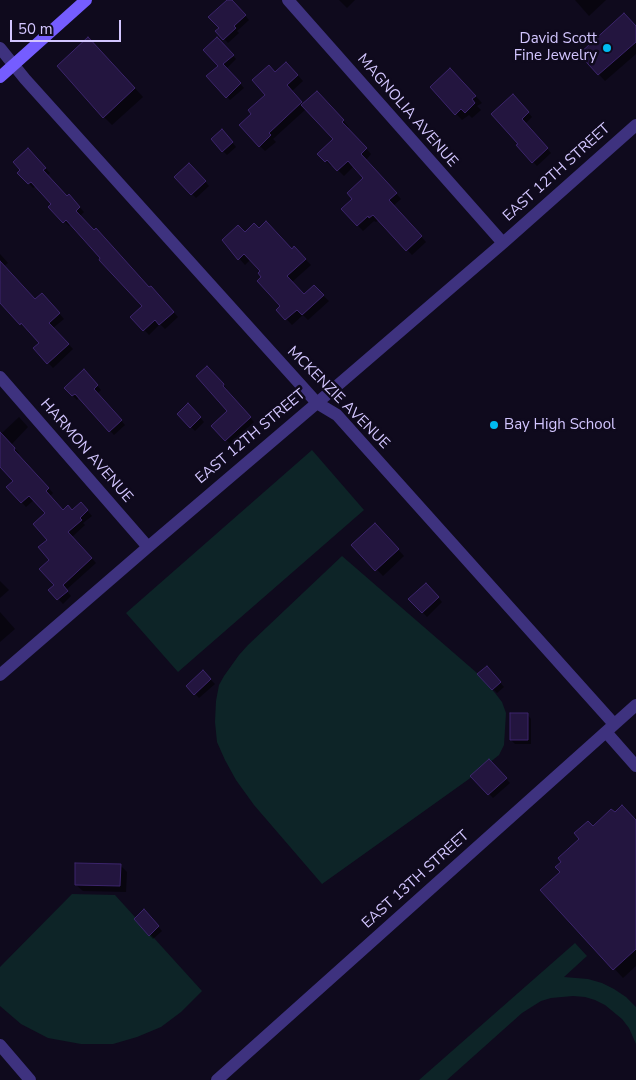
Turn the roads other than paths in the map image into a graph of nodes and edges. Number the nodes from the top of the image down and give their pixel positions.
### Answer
1 (86, 0) edge
2 (288, 0) edge
3 (0, 48) edge
4 (13, 65) junction
5 (0, 76) edge
6 (636, 125) edge
7 (503, 243) junction
8 (0, 377) edge
9 (317, 403) junction
10 (148, 547) junction
11 (0, 675) edge
12 (636, 705) edge
13 (610, 728) junction
14 (636, 766) edge
15 (0, 1045) edge
16 (30, 1080) edge
17 (217, 1080) edge

1 - 4 main road
2 - 7 street, MAGNOLIA AVENUE
3 - 4 street, MCKENZIE AVENUE
4 - 5 main road
4 - 9 street, MCKENZIE AVENUE
6 - 7 street, EAST 12TH STREET
7 - 9 street, EAST 12TH STREET
8 - 10 street, HARMON AVENUE
9 - 10 street, EAST 12TH STREET
9 - 13 street, MCKENZIE AVENUE
10 - 11 street, EAST 12TH STREET
12 - 13 street, EAST 13TH STREET
13 - 14 street, MCKENZIE AVENUE
13 - 17 street, EAST 13TH STREET
15 - 16 street

